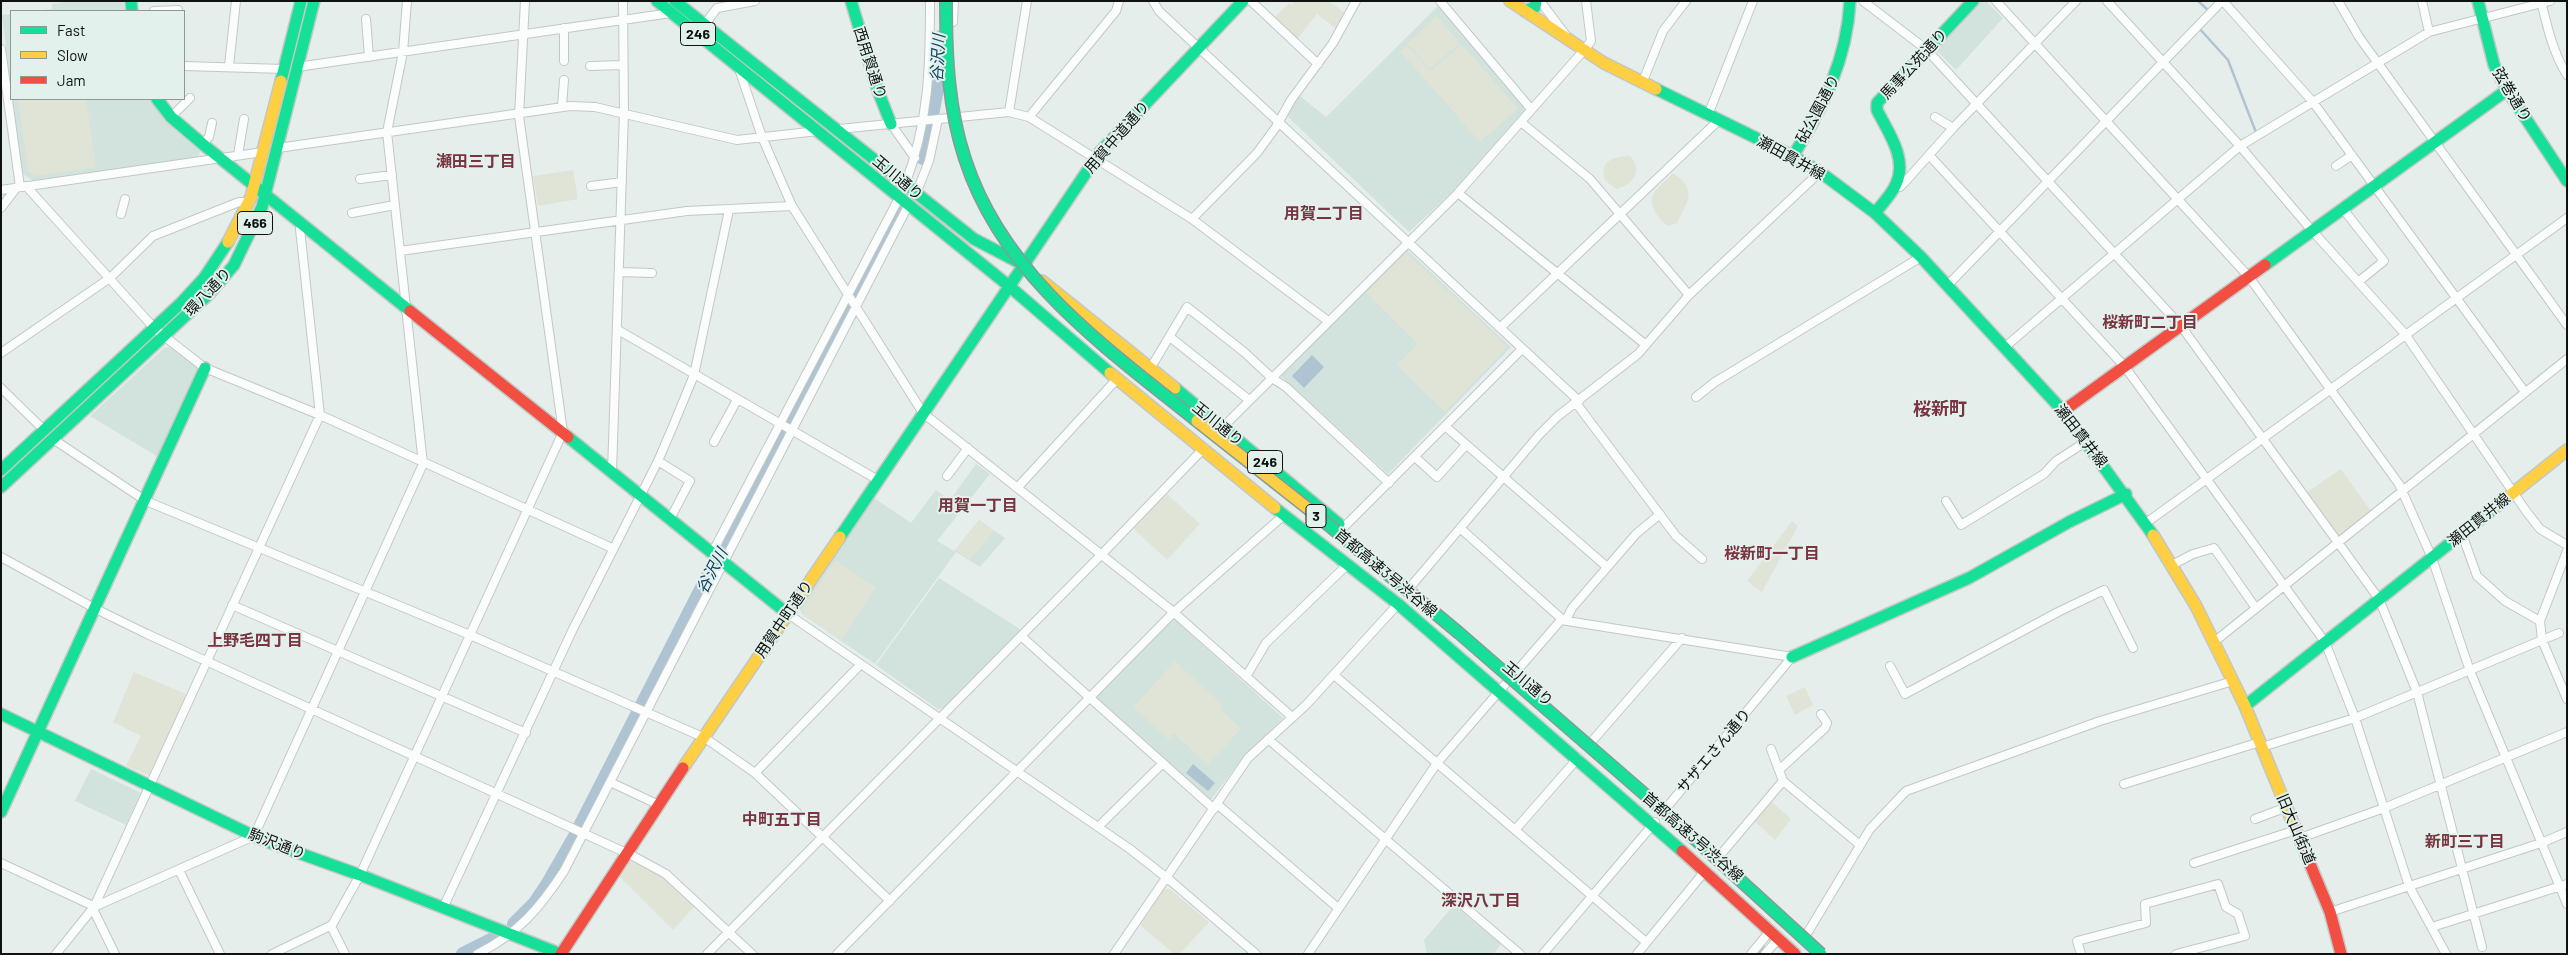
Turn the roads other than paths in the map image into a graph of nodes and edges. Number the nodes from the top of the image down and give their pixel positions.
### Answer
1 (236, 1) edge
2 (301, 1) edge
3 (314, 1) edge
4 (407, 1) edge
5 (526, 1) edge
6 (623, 1) edge
7 (657, 1) edge
8 (675, 1) edge
9 (755, 1) edge
10 (851, 1) edge
11 (930, 1) edge
12 (936, 1) edge
13 (946, 1) edge
14 (954, 1) edge
15 (1027, 1) edge
16 (1120, 1) edge
17 (1153, 1) edge
18 (1243, 1) edge
19 (1252, 1) edge
20 (1356, 1) edge
21 (1440, 1) edge
22 (1510, 1) edge
23 (1536, 1) edge
24 (1540, 1) edge
25 (1586, 1) edge
26 (1686, 1) edge
27 (1753, 1) edge
28 (1850, 1) edge
29 (1863, 1) edge
30 (1973, 1) edge
31 (1996, 1) edge
32 (2076, 1) edge
33 (2107, 1) edge
34 (2222, 1) edge
35 (2338, 1) edge
36 (2422, 1) edge
37 (2478, 1) edge
38 (2544, 2) edge
39 (716, 5) edge
40 (1526, 11) junction
41 (671, 13) junction
42 (2485, 17) junction
43 (366, 19) dead end
44 (623, 20) junction
45 (706, 24) junction
46 (564, 28) junction
47 (2429, 32) junction
48 (523, 34) junction
49 (1566, 36) junction
50 (2035, 44) junction
51 (1198, 48) junction
52 (1, 49) edge
53 (1585, 49) junction
54 (1927, 50) junction
55 (402, 52) junction
56 (369, 57) junction
57 (564, 61) dead end
58 (2162, 62) junction
59 (2378, 62) junction
60 (1318, 64) junction
61 (623, 65) junction
62 (185, 66) edge
63 (229, 66) junction
64 (590, 66) dead end
65 (297, 67) junction
66 (738, 67) junction
67 (284, 69) junction
68 (2567, 75) edge
69 (564, 80) dead end
70 (1643, 81) junction
71 (4, 88) edge
72 (2507, 90) junction
73 (938, 95) dead end
74 (190, 98) dead end
75 (158, 100) edge
76 (2313, 102) junction
77 (1977, 104) junction
78 (562, 106) junction
79 (1531, 109) junction
80 (1009, 112) junction
81 (518, 113) junction
82 (624, 113) junction
83 (939, 114) junction
84 (1708, 115) junction
85 (171, 117) junction
86 (959, 117) junction
87 (1030, 117) junction
88 (1935, 117) dead end
89 (244, 119) dead end
90 (924, 120) junction
91 (1719, 120) junction
92 (2106, 121) junction
93 (1279, 122) junction
94 (1521, 122) junction
95 (212, 123) dead end
96 (891, 124) junction
97 (1953, 128) junction
98 (837, 130) junction
99 (820, 131) junction
100 (387, 132) junction
101 (762, 137) junction
102 (2435, 142) junction
103 (203, 144) junction
104 (2240, 146) junction
105 (278, 148) junction
106 (263, 152) junction
107 (1929, 154) junction
108 (238, 155) junction
109 (2352, 155) junction
110 (1793, 156) junction
111 (219, 157) junction
112 (915, 158) junction
113 (1096, 158) junction
114 (2336, 166) dead end
115 (1820, 172) junction
116 (392, 175) junction
117 (360, 179) dead end
118 (2048, 181) junction
119 (2567, 181) edge
120 (622, 182) junction
121 (254, 184) junction
122 (905, 185) junction
123 (1896, 185) junction
124 (591, 186) dead end
125 (2375, 186) junction
126 (21, 187) junction
127 (1, 190) edge
128 (1458, 192) junction
129 (266, 194) junction
130 (916, 194) junction
131 (125, 198) dead end
132 (899, 198) junction
133 (2177, 199) junction
134 (248, 202) junction
135 (395, 205) junction
136 (792, 206) junction
137 (908, 206) junction
138 (1, 208) edge
139 (2343, 209) junction
140 (729, 210) junction
141 (352, 213) dead end
142 (1875, 213) junction
143 (121, 214) dead end
144 (1621, 214) junction
145 (2567, 218) edge
146 (1192, 219) junction
147 (621, 220) junction
148 (302, 223) junction
149 (2000, 231) junction
150 (536, 232) junction
151 (2312, 232) junction
152 (1408, 241) junction
153 (400, 251) junction
154 (2113, 253) junction
155 (2516, 254) junction
156 (1921, 257) junction
157 (1024, 262) junction
158 (620, 272) junction
159 (652, 273) dead end
160 (1558, 273) junction
161 (2249, 277) junction
162 (110, 278) junction
163 (2358, 282) junction
164 (1009, 286) junction
165 (1947, 286) junction
166 (847, 296) junction
167 (1689, 296) junction
168 (2062, 298) junction
169 (2456, 298) junction
170 (407, 307) junction
171 (855, 308) junction
172 (1328, 320) junction
173 (2567, 325) edge
174 (2181, 326) junction
175 (1501, 327) junction
176 (155, 329) junction
177 (618, 330) junction
178 (2405, 334) junction
179 (164, 337) junction
180 (1170, 337) junction
181 (1646, 345) junction
182 (2005, 346) junction
183 (1522, 348) junction
184 (1, 353) edge
185 (2567, 359) edge
186 (2125, 367) junction
187 (205, 368) junction
188 (1150, 369) junction
189 (694, 375) junction
190 (1272, 378) junction
191 (1117, 379) junction
192 (95, 383) junction
193 (1, 388) edge
194 (2330, 389) junction
195 (103, 392) junction
196 (2525, 392) junction
197 (1696, 397) dead end
198 (737, 400) junction
199 (1249, 400) junction
200 (1578, 402) junction
201 (2063, 412) junction
202 (923, 413) junction
203 (320, 416) junction
204 (779, 424) junction
205 (1445, 426) junction
206 (1223, 427) junction
207 (44, 430) junction
208 (790, 431) junction
209 (563, 432) junction
210 (2473, 434) junction
211 (2261, 438) junction
212 (53, 439) junction
213 (2087, 441) junction
214 (714, 442) dead end
215 (1466, 445) junction
216 (968, 448) junction
217 (1204, 448) junction
218 (2567, 450) edge
219 (1415, 457) junction
220 (658, 461) junction
221 (423, 462) junction
222 (1, 470) edge
223 (612, 472) junction
224 (947, 476) dead end
225 (1503, 478) junction
226 (2206, 478) junction
227 (878, 480) junction
228 (1389, 483) junction
229 (1, 486) edge
230 (1018, 487) junction
231 (2402, 490) junction
232 (2513, 493) junction
233 (2126, 494) junction
234 (640, 495) junction
235 (146, 501) junction
236 (1946, 501) dead end
237 (528, 509) junction
238 (1660, 514) junction
239 (1284, 515) junction
240 (670, 519) junction
241 (2146, 523) junction
242 (1343, 528) junction
243 (1460, 528) junction
244 (2462, 534) junction
245 (2338, 542) junction
246 (2567, 545) edge
247 (258, 547) junction
248 (612, 548) junction
249 (2567, 551) edge
250 (713, 554) junction
251 (1102, 554) junction
252 (1, 557) edge
253 (2432, 558) junction
254 (1702, 559) dead end
255 (723, 563) junction
256 (1347, 565) junction
257 (2172, 565) junction
258 (1607, 567) junction
259 (1412, 585) junction
260 (2284, 586) junction
261 (366, 591) junction
262 (2379, 600) junction
263 (232, 604) junction
264 (1398, 604) junction
265 (2256, 607) junction
266 (96, 610) junction
267 (1174, 612) junction
268 (788, 614) junction
269 (1564, 620) junction
270 (2540, 621) junction
271 (2560, 633) dead end
272 (470, 635) junction
273 (1021, 636) junction
274 (1682, 638) junction
275 (2542, 640) junction
276 (2214, 642) junction
277 (2325, 642) junction
278 (2133, 648) dead end
279 (338, 650) junction
280 (1792, 657) junction
281 (207, 662) junction
282 (860, 664) junction
283 (1890, 666) dead end
284 (554, 671) junction
285 (2470, 671) junction
286 (1514, 672) junction
287 (1247, 675) junction
288 (1334, 675) junction
289 (2233, 681) junction
290 (1500, 690) junction
291 (2417, 692) junction
292 (442, 696) junction
293 (1089, 699) junction
294 (2567, 699) edge
295 (2245, 706) junction
296 (311, 709) junction
297 (647, 712) junction
298 (1, 714) edge
299 (1821, 714) dead end
300 (1292, 717) junction
301 (940, 718) junction
302 (2355, 718) junction
303 (38, 732) junction
304 (2567, 732) edge
305 (526, 733) junction
306 (705, 738) junction
307 (1268, 740) junction
308 (1593, 740) junction
309 (2261, 745) junction
310 (1771, 749) dead end
311 (414, 756) junction
312 (1578, 758) junction
313 (2506, 758) junction
314 (1163, 763) junction
315 (1437, 763) junction
316 (1779, 770) junction
317 (1017, 772) junction
318 (755, 773) junction
319 (1783, 781) junction
320 (610, 782) junction
321 (2124, 784) dead end
322 (2441, 785) junction
323 (147, 788) junction
324 (497, 793) junction
325 (659, 805) junction
326 (1216, 806) junction
327 (1668, 806) junction
328 (2287, 807) junction
329 (2384, 808) junction
330 (1, 812) edge
331 (2255, 819) dead end
332 (1653, 824) junction
333 (1098, 827) junction
334 (1515, 830) junction
335 (2567, 832) edge
336 (582, 834) junction
337 (2298, 834) junction
338 (254, 836) junction
339 (822, 836) junction
340 (1385, 840) junction
341 (2541, 843) junction
342 (1860, 844) junction
343 (1722, 853) junction
344 (630, 855) junction
345 (1, 863) edge
346 (2194, 863) dead end
347 (2463, 868) junction
348 (179, 870) junction
349 (1705, 871) junction
350 (360, 875) junction
351 (1167, 878) junction
352 (2563, 885) edge
353 (2409, 886) junction
354 (1592, 895) junction
355 (890, 901) junction
356 (95, 904) junction
357 (2567, 904) edge
358 (443, 908) junction
359 (1338, 908) junction
360 (2330, 912) junction
361 (2475, 914) junction
362 (331, 926) junction
363 (2432, 927) junction
364 (728, 932) junction
365 (1808, 932) junction
366 (513, 934) junction
367 (1775, 934) junction
368 (1646, 942) junction
369 (2482, 947) dead end
370 (56, 954) edge
371 (115, 954) edge
372 (220, 954) edge
373 (272, 954) edge
374 (345, 954) edge
375 (478, 954) edge
376 (561, 954) edge
377 (707, 954) edge
378 (752, 954) edge
379 (837, 954) edge
380 (1114, 954) edge
381 (1256, 954) edge
382 (1308, 954) edge
383 (1520, 954) edge
384 (1543, 954) edge
385 (1637, 954) edge
386 (1751, 954) edge
387 (1766, 954) edge
388 (1795, 954) edge
389 (1807, 954) edge
390 (1822, 954) edge
391 (1829, 954) edge
392 (2081, 954) edge
393 (2176, 954) edge
394 (2341, 954) edge
395 (2446, 954) edge

1 - 63 street
2 - 67 main road, 環八通り / 466
3 - 65 main road, 環八通り / 466
4 - 55 street
5 - 48 street
6 - 44 street
7 - 41 main road, 玉川通り / 246
8 - 45 main road, 玉川通り / 246
9 - 39 street
10 - 96 main road, 西用賀通り
11 - 90 street
12 - 73 main road
13 - 390 main road, 首都高速3号渋谷線 / 3, bridge
14 - 86 street
15 - 80 street
16 - 87 street
17 - 51 street
18 - 51 main road, 用賀中道通り
19 - 60 street
20 - 60 street
21 - 79 street
22 - 40 main road, 瀬田貫井線
23 - 40 main road
24 - 49 street
25 - 53 street
26 - 70 street
27 - 84 street
28 - 110 main road, 砧公園通り
29 - 54 street
30 - 54 main road, 馬事公苑通り
31 - 50 street
32 - 50 street
33 - 58 street
34 - 58 street
34 - 76 street
35 - 59 street
36 - 47 street
37 - 42 main road, 弦巻通り
38 - 42 street
38 - 68 street
39 - 45 street
40 - 49 main road, 瀬田貫井線
41 - 44 street
41 - 66 main road, 玉川通り / 246
42 - 47 street
42 - 72 main road, 弦巻通り
43 - 56 street
44 - 46 street
44 - 61 street
45 - 98 main road, 玉川通り / 246
46 - 48 street
46 - 57 street
47 - 59 street
48 - 55 street
48 - 81 street
49 - 53 main road, 瀬田貫井線
50 - 77 street
50 - 92 street
51 - 93 street
51 - 113 main road, 用賀中道通り
52 - 71 street
53 - 70 main road, 瀬田貫井線
53 - 79 street
54 - 77 street
54 - 123 main road, 馬事公苑通り
55 - 56 street
55 - 100 street
56 - 65 street
58 - 92 street
58 - 104 street
59 - 76 street
59 - 102 street
60 - 93 street
61 - 64 street
61 - 82 street
62 - 63 street
63 - 67 street
65 - 105 main road, 環八通り / 466
66 - 99 main road, 玉川通り / 246
66 - 101 street
67 - 106 main road, 環八通り / 466
69 - 78 street
70 - 84 main road, 瀬田貫井線
71 - 126 street
72 - 102 main road
72 - 119 main road, 弦巻通り
74 - 85 street
75 - 85 main road
76 - 104 street
76 - 109 street
77 - 97 street
77 - 118 street
78 - 81 street
78 - 82 street
79 - 94 street
80 - 86 street
80 - 87 street
81 - 100 street
81 - 150 street
82 - 101 street
82 - 120 street
83 - 86 street
83 - 90 street
83 - 130 street
83 - 389 main road, 首都高速3号渋谷線 / 3
84 - 91 main road, 瀬田貫井線
85 - 103 main road
86 - 157 street
87 - 113 street
88 - 97 street
89 - 108 street
90 - 96 street
90 - 112 street
91 - 110 main road, 瀬田貫井線
91 - 144 street
92 - 118 street
92 - 133 street
93 - 146 street
93 - 152 street
94 - 128 street
94 - 144 street
95 - 103 street
96 - 98 street
96 - 112 street
97 - 107 street
98 - 99 street
98 - 122 main road, 玉川通り / 246
99 - 101 street
99 - 132 main road, 玉川通り / 246
100 - 105 street
100 - 116 street
101 - 136 street
102 - 125 main road
102 - 155 street
103 - 111 main road
104 - 133 street
104 - 151 street
105 - 129 main road, 環八通り / 466
106 - 108 street
106 - 121 main road, 環八通り / 466
107 - 123 street
107 - 149 street
108 - 111 street
109 - 114 street
109 - 125 street
110 - 115 main road, 瀬田貫井線
111 - 121 main road
111 - 126 street
112 - 122 street
113 - 146 street
113 - 157 main road, 用賀中道通り
115 - 142 main road, 瀬田貫井線
115 - 167 street
116 - 117 street
116 - 135 street
118 - 149 street
118 - 154 street
120 - 124 street
120 - 147 street
121 - 129 main road
121 - 134 main road, 環八通り / 466
122 - 130 main road, 玉川通り / 246
123 - 142 main road
125 - 139 main road
125 - 169 street
126 - 127 street
126 - 138 street
126 - 162 street
128 - 152 street
128 - 160 street
129 - 148 main road
129 - 179 main road, 環八通り / 466
130 - 157 main road, 玉川通り / 246
131 - 143 street
132 - 137 main road, 玉川通り / 246
132 - 166 street
133 - 154 street
133 - 161 street
134 - 162 street
134 - 176 main road, 環八通り / 466
135 - 141 street
135 - 153 street
136 - 140 street
136 - 166 street
137 - 164 main road, 玉川通り / 246
137 - 171 street
139 - 151 main road
139 - 163 street
140 - 147 street
140 - 189 street
142 - 156 main road, 瀬田貫井線
144 - 160 street
144 - 167 street
145 - 155 street
146 - 172 street
147 - 150 street
147 - 158 street
148 - 170 main road
148 - 203 street
149 - 165 street
149 - 168 street
150 - 153 street
150 - 209 street
151 - 161 main road
151 - 163 street
152 - 172 street
152 - 175 street
153 - 170 street
154 - 168 street
154 - 174 street
155 - 169 street
155 - 173 street
156 - 165 main road, 瀬田貫井線
156 - 197 street
157 - 164 main road, 用賀中道通り
157 - 188 main road, 玉川通り / 246
158 - 159 street
158 - 177 street
160 - 175 street
160 - 181 street
161 - 174 main road
161 - 194 street
162 - 176 street
162 - 184 street
163 - 178 street
164 - 191 main road, 玉川通り / 246
164 - 202 main road, 用賀中町通り
165 - 182 main road, 瀬田貫井線
166 - 171 street
166 - 204 street
167 - 181 street
168 - 182 street
168 - 186 street
169 - 178 street
169 - 196 street
170 - 209 main road
170 - 221 street
171 - 202 street
171 - 208 street
172 - 190 street
174 - 186 main road
174 - 211 street
175 - 183 street
176 - 179 street
176 - 192 main road, 環八通り / 466
177 - 189 street
177 - 223 street
178 - 194 street
178 - 210 street
179 - 187 street
179 - 195 main road, 環八通り / 466
180 - 188 street
180 - 190 street
180 - 199 street
181 - 200 street
182 - 201 main road, 瀬田貫井線
183 - 200 street
183 - 205 street
185 - 196 street
186 - 201 main road
186 - 226 street
187 - 203 street
187 - 235 main road
188 - 206 main road, 玉川通り / 246
189 - 198 street
189 - 220 street
190 - 199 street
190 - 228 street
191 - 217 main road, 玉川通り / 246
191 - 230 street
192 - 195 main road
192 - 207 main road, 環八通り / 466
193 - 207 street
194 - 211 street
194 - 231 street
195 - 212 main road, 環八通り / 466
196 - 210 street
198 - 204 street
198 - 214 street
199 - 206 street
200 - 225 street
200 - 238 street
201 - 213 main road, 瀬田貫井線
202 - 216 street
202 - 227 main road, 用賀中町通り
203 - 221 street
203 - 247 street
204 - 208 street
204 - 250 street
205 - 215 street
205 - 219 street
206 - 242 main road, 玉川通り / 246
207 - 222 main road, 環八通り / 466
208 - 227 street
208 - 255 street
209 - 223 main road
209 - 237 street
210 - 231 street
210 - 232 street
211 - 226 street
211 - 245 street
212 - 229 main road, 環八通り / 466
212 - 235 street
213 - 233 main road, 瀬田貫井線
213 - 236 street
215 - 219 street
215 - 225 street
216 - 224 street
216 - 230 street
217 - 239 main road, 玉川通り / 246
217 - 251 street
218 - 232 main road, 瀬田貫井線
219 - 228 street
220 - 234 street
220 - 240 street
221 - 237 street
221 - 261 street
223 - 234 main road
225 - 243 street
225 - 258 street
226 - 241 street
226 - 260 street
227 - 268 main road, 用賀中町通り
228 - 242 street
230 - 251 street
231 - 245 street
231 - 253 street
232 - 244 main road, 瀬田貫井線
232 - 246 street
233 - 241 main road, 瀬田貫井線
233 - 280 main road
234 - 240 main road
234 - 248 street
235 - 247 street
235 - 266 main road
237 - 248 street
237 - 272 street
238 - 254 street
238 - 258 street
239 - 256 main road, 玉川通り / 246
239 - 267 street
240 - 250 main road
241 - 257 main road, 瀬田貫井線
242 - 259 main road, 玉川通り / 246
243 - 259 street
243 - 269 street
244 - 253 main road, 瀬田貫井線
244 - 270 street
245 - 260 street
245 - 262 street
247 - 261 street
247 - 263 street
248 - 284 street
249 - 270 street
250 - 255 main road
251 - 267 street
251 - 273 street
252 - 266 street
253 - 262 main road, 瀬田貫井線
253 - 285 street
255 - 268 main road
255 - 297 street
256 - 264 main road, 玉川通り / 246
256 - 287 street
257 - 265 street
257 - 276 main road, 瀬田貫井線
258 - 269 street
259 - 286 main road, 玉川通り / 246
260 - 265 street
260 - 277 street
261 - 272 street
261 - 279 street
262 - 277 main road, 瀬田貫井線
262 - 291 street
263 - 279 street
263 - 281 street
264 - 288 street
264 - 290 main road, 玉川通り / 246
265 - 276 street
266 - 281 street
266 - 303 main road
267 - 287 street
267 - 293 street
268 - 282 street
268 - 306 main road, 用賀中町通り
269 - 274 street
269 - 286 street
270 - 275 street
271 - 275 street
272 - 284 street
272 - 292 street
273 - 293 street
273 - 301 street
274 - 280 street
274 - 308 street
275 - 285 street
275 - 294 street
276 - 289 main road, 瀬田貫井線
277 - 295 main road, 瀬田貫井線
277 - 302 street
278 - 283 street
279 - 292 street
279 - 296 street
280 - 327 street, サザエさん通り
281 - 296 street
281 - 323 street
282 - 301 street
282 - 318 street
284 - 297 street
284 - 305 street
285 - 291 street
285 - 313 street
286 - 290 street
286 - 308 main road, 玉川通り / 246
287 - 300 street
288 - 300 street
288 - 315 street
289 - 295 main road, 瀬田貫井線
289 - 342 street
290 - 312 main road, 玉川通り / 246
290 - 315 street
291 - 302 street
291 - 322 street
292 - 305 street
292 - 311 street
293 - 314 street
293 - 317 street
295 - 309 main road, 旧大山街道
296 - 311 street
296 - 338 street
297 - 306 street
297 - 320 street
298 - 303 main road, 駒沢通り
299 - 316 street
300 - 307 street
301 - 317 street
301 - 339 street
302 - 309 street
302 - 329 street
303 - 323 main road, 駒沢通り
303 - 330 main road
304 - 313 street
305 - 324 street
306 - 318 street
306 - 325 main road, 用賀中町通り
307 - 326 street
307 - 340 street
308 - 327 main road, 玉川通り / 246
309 - 321 street
309 - 328 main road, 旧大山街道
310 - 316 street
311 - 324 street
311 - 350 street
312 - 332 main road, 玉川通り / 246
312 - 334 street
313 - 322 street
313 - 341 street
314 - 326 street
314 - 333 street
315 - 334 street
315 - 340 street
316 - 319 street
317 - 333 street
317 - 355 street
318 - 339 street
319 - 342 street
319 - 343 street
320 - 325 street
320 - 336 street
322 - 329 street
322 - 347 street
323 - 338 main road, 駒沢通り
323 - 356 street
324 - 336 street
324 - 358 street
325 - 344 main road, 用賀中町通り
326 - 351 street
326 - 359 street
327 - 332 street, サザエさん通り
327 - 343 main road, 玉川通り / 246
328 - 331 street
328 - 337 main road, 旧大山街道
329 - 337 street
329 - 353 street
332 - 349 main road, 玉川通り / 246
332 - 354 street, サザエさん通り
333 - 351 street
334 - 354 street
335 - 341 street
336 - 344 street
336 - 366 street
337 - 346 street
337 - 360 main road, 旧大山街道
338 - 348 street
338 - 350 main road, 駒沢通り
339 - 355 street
339 - 364 street
340 - 359 street
340 - 383 street
341 - 347 street
341 - 352 street
342 - 365 street
343 - 365 main road, 玉川通り / 246
344 - 364 street
344 - 376 main road, 用賀中町通り
345 - 356 street
347 - 353 street
347 - 361 street
348 - 356 street
348 - 372 street
349 - 367 main road, 玉川通り / 246
349 - 368 street
350 - 358 main road, 駒沢通り
350 - 362 street
351 - 380 street
351 - 381 street
352 - 357 street
352 - 361 street
353 - 360 street
353 - 363 street
354 - 368 street
354 - 384 street, サザエさん通り
355 - 379 street
356 - 370 street
356 - 371 street
358 - 366 main road, 駒沢通り
359 - 382 street
360 - 394 main road, 旧大山街道
361 - 363 street
361 - 369 street
362 - 373 street
362 - 374 street
363 - 395 street
364 - 377 street
364 - 378 street
365 - 391 main road, 玉川通り / 246
366 - 375 street
366 - 376 main road, 駒沢通り
367 - 386 street
367 - 387 street
367 - 388 main road, 玉川通り / 246
368 - 385 street
392 - 393 street

